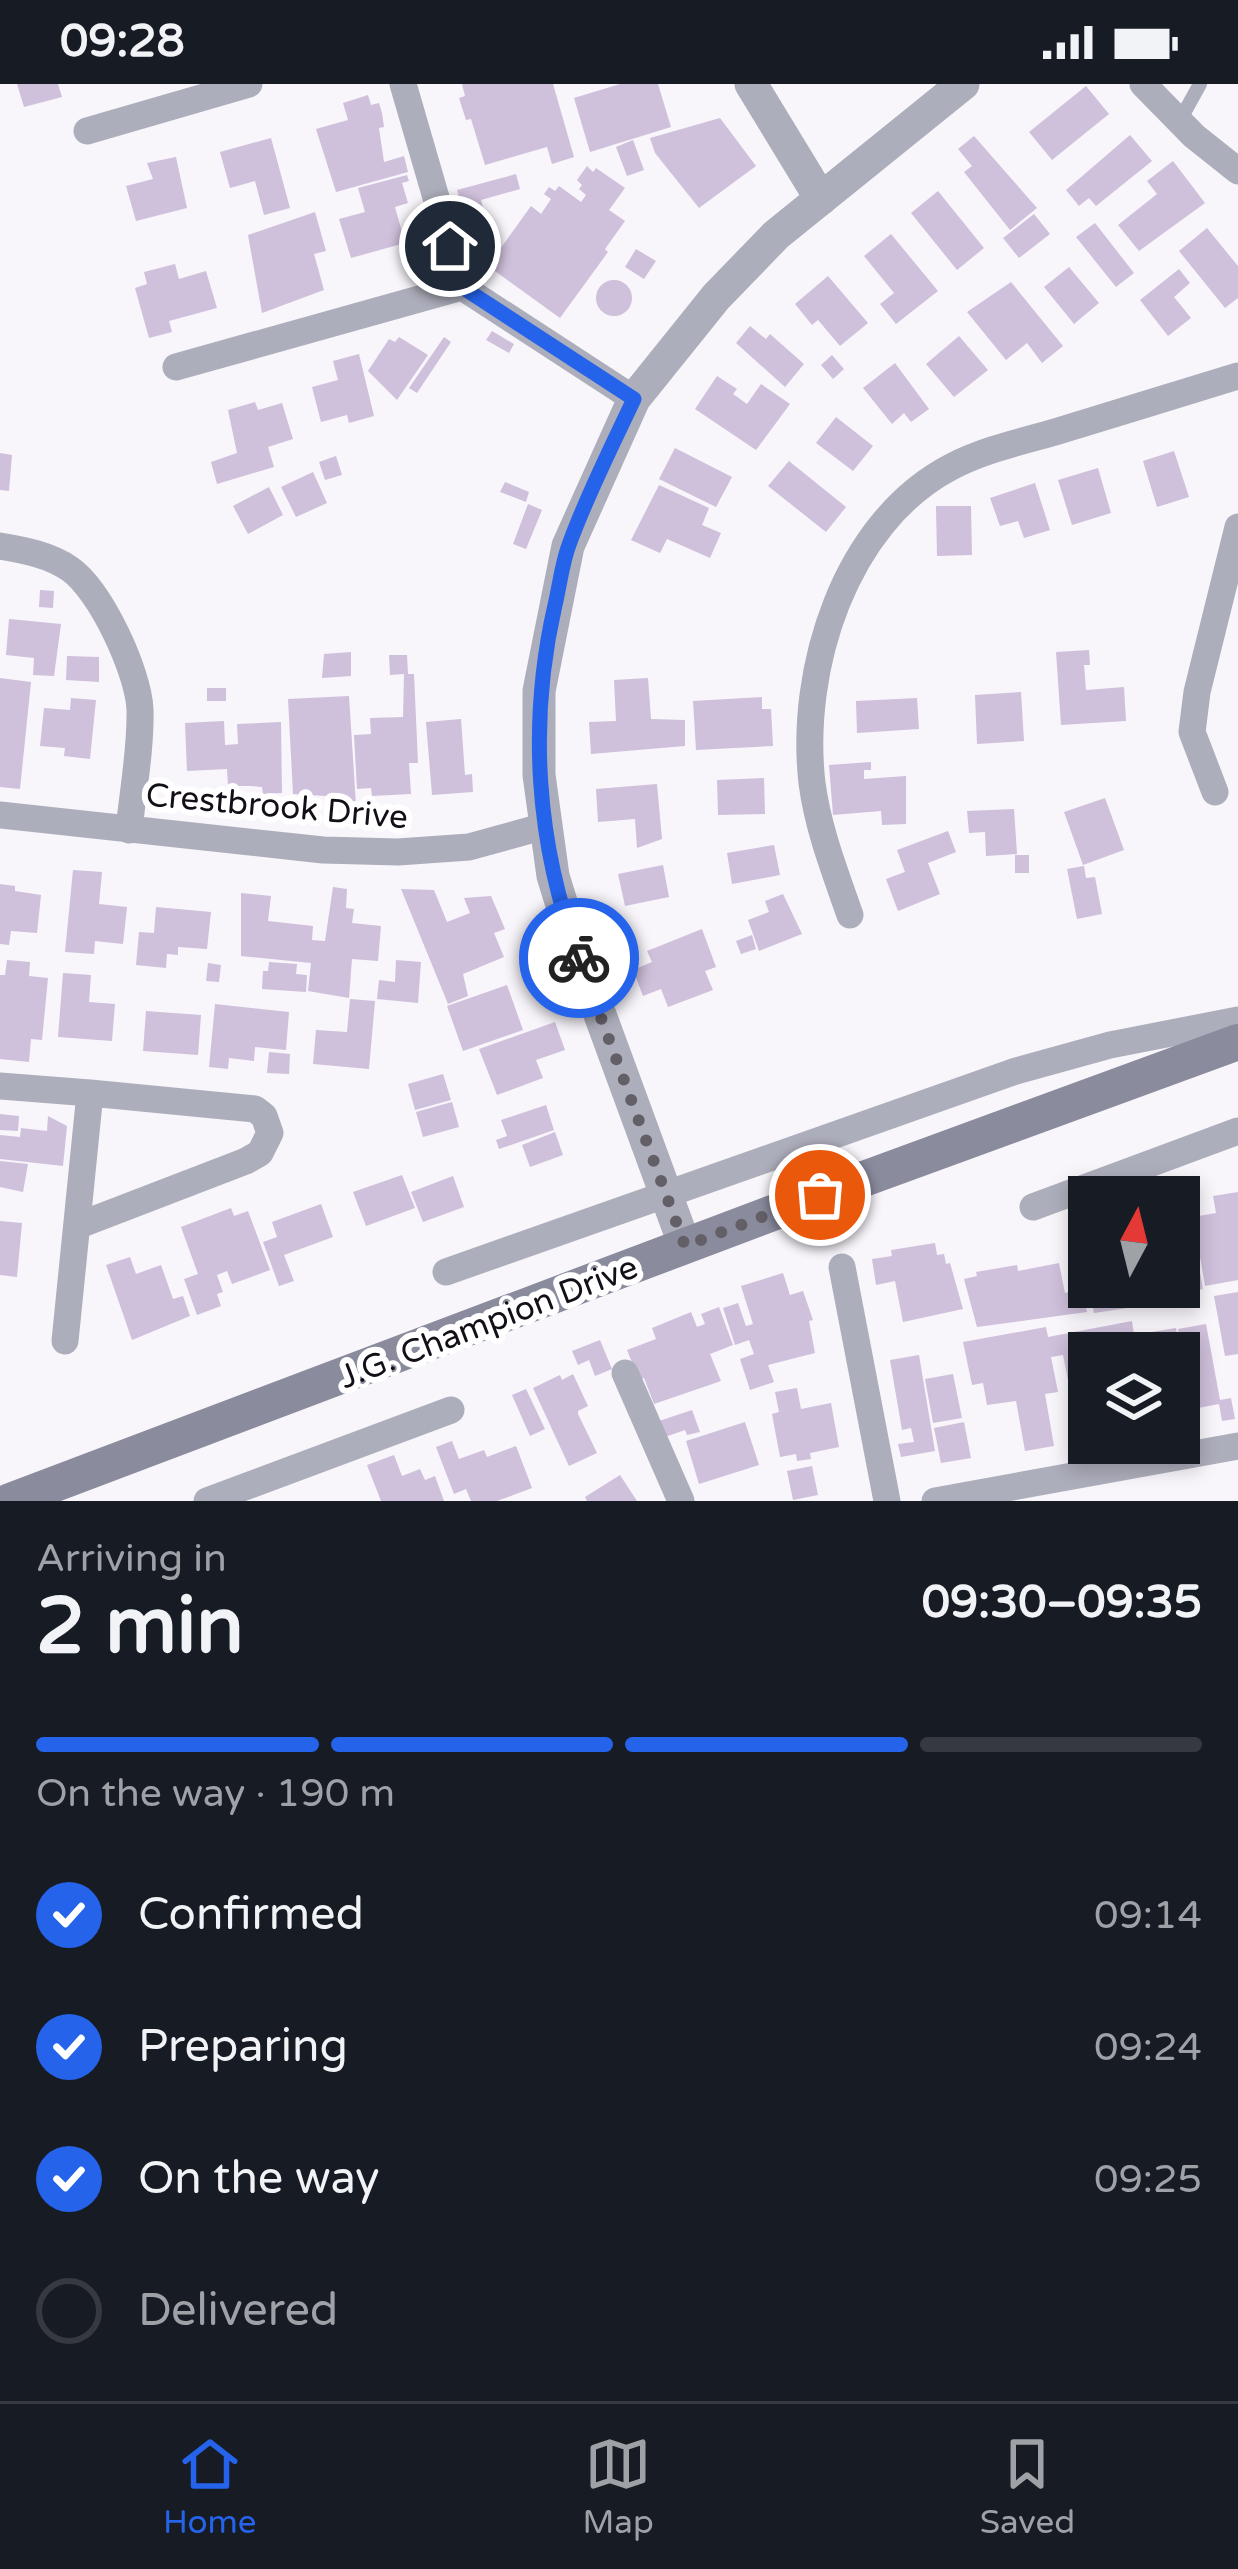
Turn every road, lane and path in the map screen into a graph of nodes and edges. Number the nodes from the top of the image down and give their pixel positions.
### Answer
1 (249, 84) edge
2 (403, 84) edge
3 (752, 84) edge
4 (963, 84) edge
5 (1143, 84) edge
6 (1200, 84) edge
7 (1179, 122) junction
8 (87, 131) dead end
9 (1238, 171) edge
10 (821, 199) junction
11 (462, 287) junction
12 (176, 367) dead end
13 (1238, 376) edge
14 (634, 399) junction
15 (1238, 527) edge
16 (0, 546) edge
17 (1215, 792) dead end
18 (0, 815) edge
19 (545, 826) junction
20 (129, 830) junction
21 (850, 915) dead end
22 (1238, 1020) edge
23 (1238, 1042) edge
24 (0, 1086) edge
25 (90, 1093) junction
26 (1238, 1131) edge
27 (667, 1196) junction
28 (1033, 1207) dead end
29 (77, 1226) junction
30 (685, 1246) junction
31 (842, 1267) dead end
32 (446, 1272) dead end
33 (65, 1341) dead end
34 (625, 1373) dead end
35 (452, 1410) dead end
36 (1238, 1446) edge
37 (1020, 1494) edge
38 (10, 1501) edge
39 (207, 1501) edge
40 (681, 1501) edge
41 (887, 1501) edge
42 (935, 1501) edge

1 - 8 street
2 - 11 street
3 - 10 street
4 - 10 street
5 - 7 street
6 - 7 lane
7 - 9 street
10 - 14 street
11 - 12 street
11 - 14 street
13 - 21 street
14 - 19 street
15 - 17 street
16 - 20 street
18 - 20 street, Crestbrook Drive
19 - 20 street, Crestbrook Drive
19 - 27 street
22 - 27 street, J.G. Champion Drive
23 - 30 main road, J.G. Champion Drive
24 - 25 street
25 - 29 street
25 - 29 street
26 - 28 street
27 - 30 street
27 - 32 street, J.G. Champion Drive
29 - 33 street
30 - 38 main road, J.G. Champion Drive
31 - 41 street
34 - 40 street
35 - 39 street
36 - 37 street
37 - 42 street

